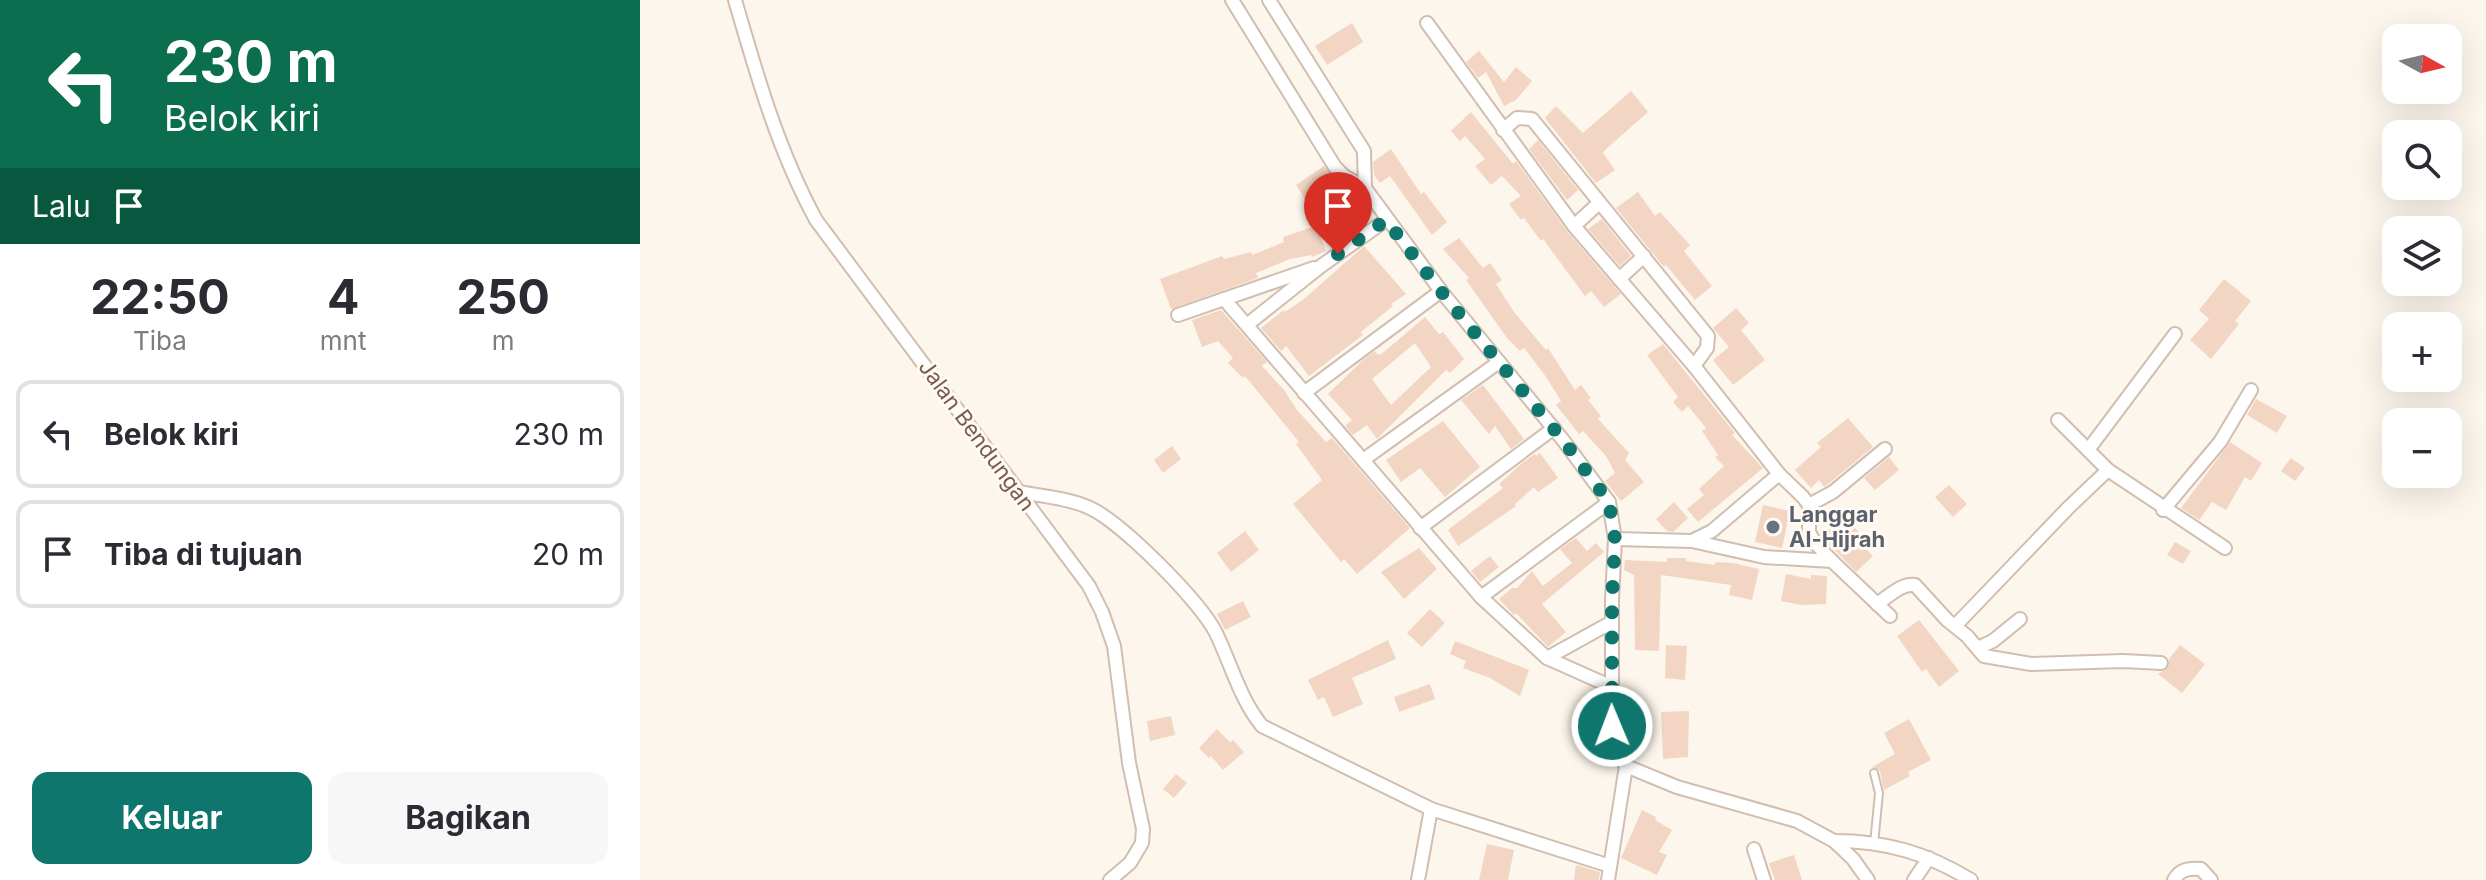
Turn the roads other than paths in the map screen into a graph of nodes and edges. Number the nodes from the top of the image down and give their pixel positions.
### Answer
1 (735, 0) edge
2 (1232, 0) edge
3 (1269, 0) edge
4 (1427, 23) dead end
5 (1503, 130) junction
6 (1365, 188) junction
7 (1599, 203) junction
8 (1386, 220) junction
9 (1574, 226) junction
10 (1644, 256) junction
11 (1321, 266) junction
12 (1619, 279) junction
13 (1441, 291) junction
14 (1224, 299) junction
15 (1178, 315) dead end
16 (1248, 324) junction
17 (2175, 334) dead end
18 (1499, 362) junction
19 (1694, 366) junction
20 (2251, 390) dead end
21 (1304, 393) junction
22 (2058, 420) dead end
23 (1554, 428) junction
24 (1885, 449) dead end
25 (2088, 450) junction
26 (1363, 460) junction
27 (2108, 470) junction
28 (1779, 474) junction
29 (1018, 492) junction
30 (1609, 502) junction
31 (1809, 505) junction
32 (2163, 510) junction
33 (1420, 528) junction
34 (1615, 539) junction
35 (1692, 541) junction
36 (2225, 548) dead end
37 (1832, 561) junction
38 (1481, 597) junction
39 (1877, 604) junction
40 (1890, 616) dead end
41 (2020, 619) dead end
42 (1612, 622) junction
43 (1955, 626) junction
44 (1978, 648) junction
45 (1547, 658) junction
46 (2161, 663) dead end
47 (1612, 687) junction
48 (1626, 766) junction
49 (1874, 773) dead end
50 (1431, 809) junction
51 (1834, 841) junction
52 (1874, 844) junction
53 (1754, 849) dead end
54 (1929, 858) junction
55 (1610, 866) junction
56 (1110, 880) edge
57 (1418, 880) edge
58 (1608, 880) edge
59 (1764, 880) edge
60 (1868, 880) edge
61 (1914, 880) edge
62 (1971, 880) edge
63 (2174, 880) edge
64 (2211, 880) edge

1 - 29 street, Jalan Bendungan
2 - 6 street
3 - 6 street
4 - 5 street
5 - 7 street
5 - 9 street
6 - 8 street
7 - 9 street
7 - 10 street
8 - 11 street
8 - 13 street
9 - 12 street
10 - 12 street
10 - 19 street
11 - 14 street
11 - 16 street
12 - 19 street
13 - 18 street
13 - 21 street
14 - 15 street
14 - 16 street
16 - 21 street
17 - 25 street
18 - 23 street
18 - 26 street
19 - 28 street
20 - 32 street
21 - 26 street
22 - 25 street
23 - 30 street
23 - 33 street
24 - 31 street
25 - 27 street
26 - 33 street
27 - 32 street
27 - 43 street
28 - 31 street
28 - 35 street
29 - 50 street
29 - 56 street, Jalan Bendungan
30 - 34 street
30 - 38 street
31 - 37 street
32 - 36 street
33 - 38 street
34 - 35 street
34 - 42 street
35 - 37 street
37 - 39 street
38 - 45 street
39 - 40 street
39 - 43 street
41 - 44 street
42 - 45 street
42 - 47 street
43 - 44 street
44 - 46 street
45 - 47 street
47 - 48 street
48 - 51 street
48 - 55 street
49 - 52 lane
50 - 55 street
50 - 57 street
51 - 52 street
51 - 60 street
52 - 54 street
53 - 59 street
54 - 61 street
54 - 62 street
55 - 58 street
63 - 64 street

